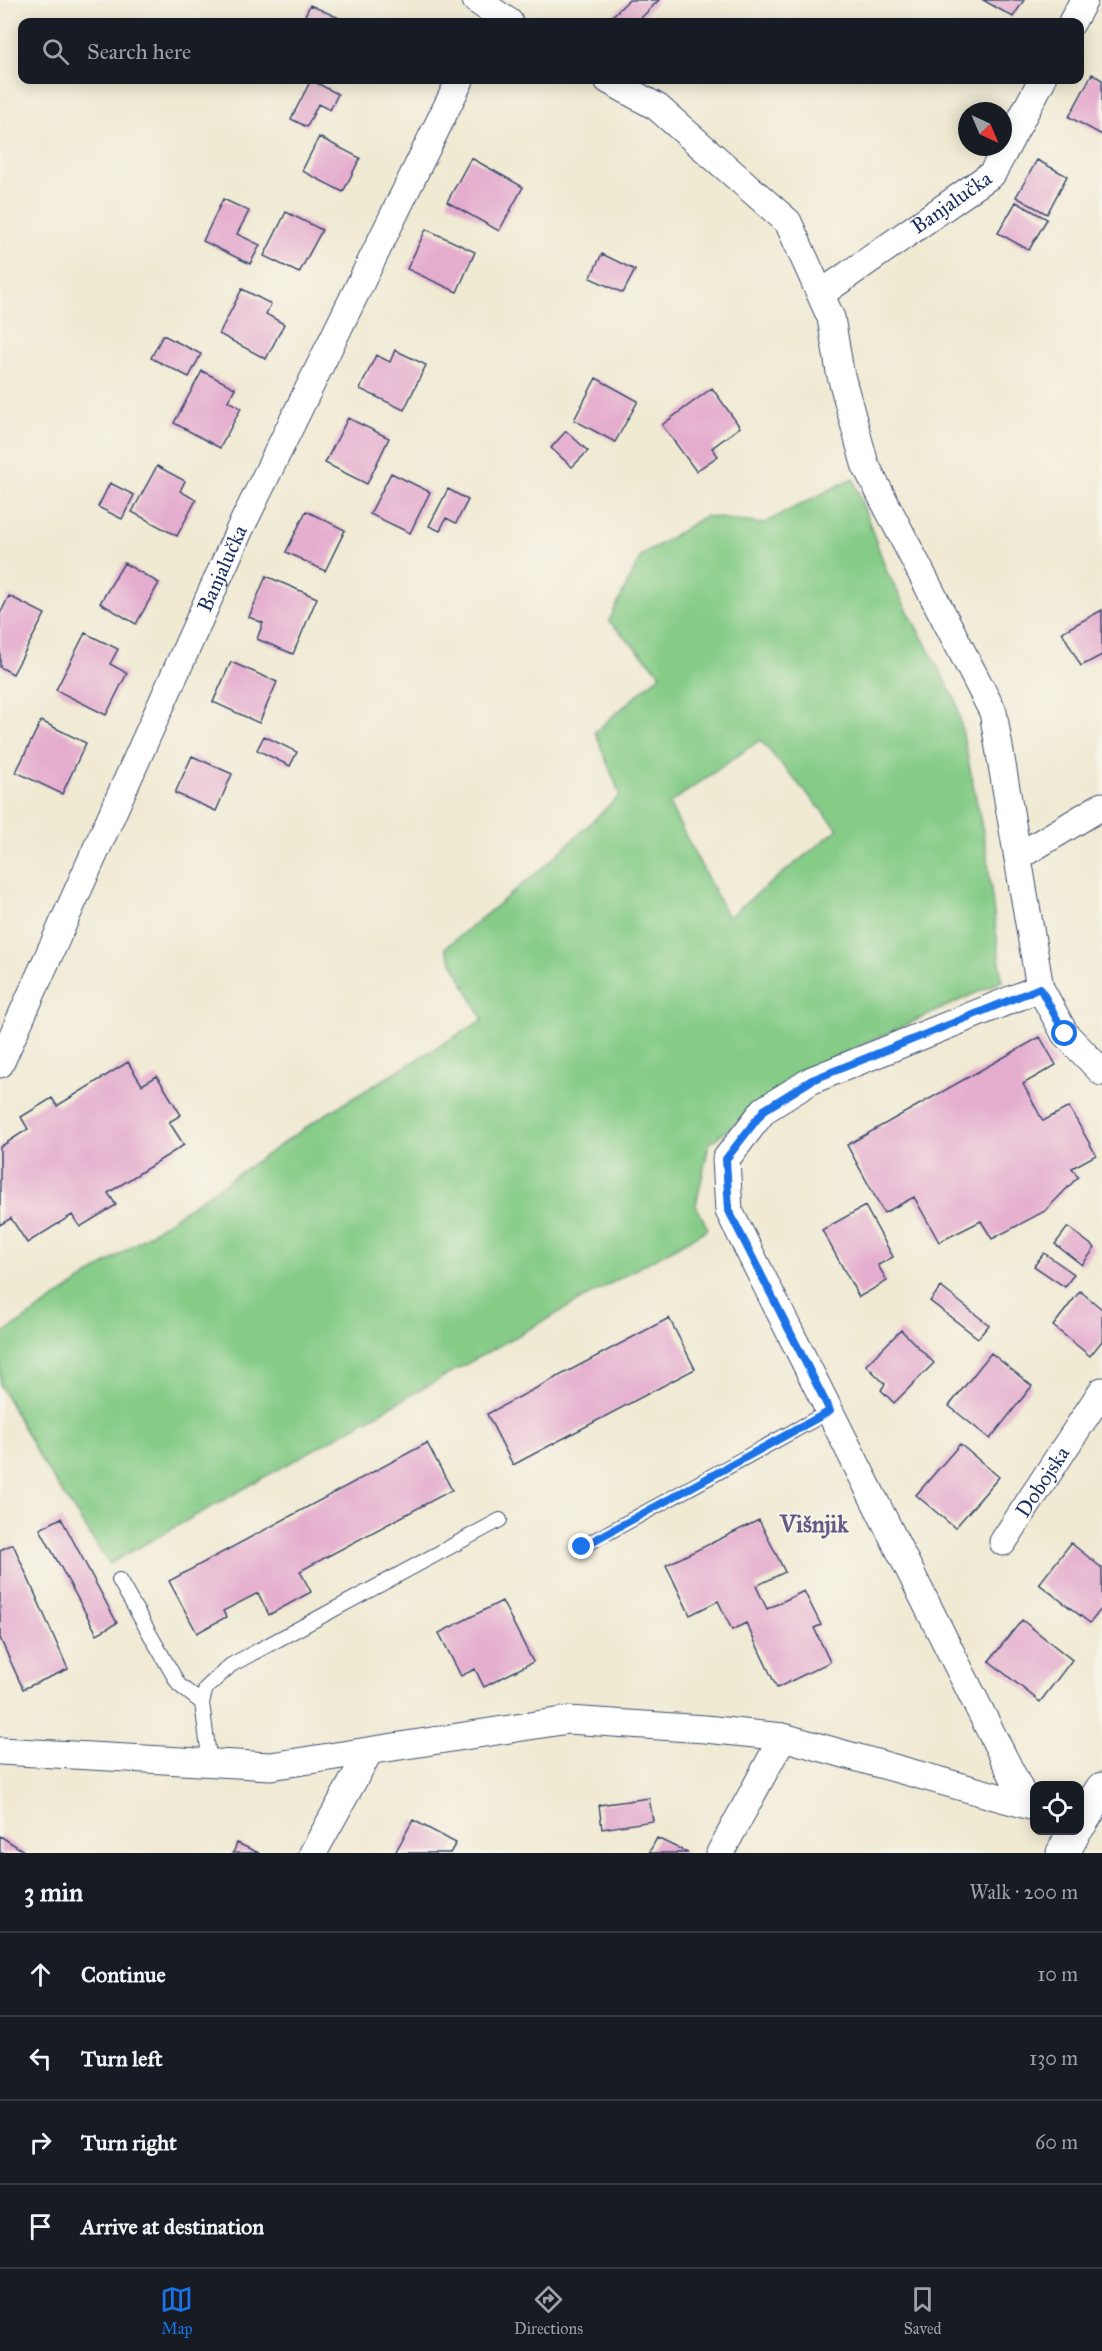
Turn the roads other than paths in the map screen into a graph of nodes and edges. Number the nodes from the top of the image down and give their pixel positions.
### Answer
1 (1084, 0) edge
2 (1074, 18) edge
3 (458, 84) edge
4 (615, 84) edge
5 (1040, 84) edge
6 (822, 293) junction
7 (1102, 806) edge
8 (1019, 856) junction
9 (1040, 988) junction
10 (0, 1064) edge
11 (1102, 1072) edge
12 (1102, 1391) edge
13 (830, 1411) junction
14 (500, 1520) dead end
15 (1003, 1542) dead end
16 (582, 1547) dead end
17 (119, 1580) dead end
18 (202, 1703) junction
19 (783, 1737) junction
20 (0, 1751) edge
21 (369, 1752) junction
22 (210, 1764) junction
23 (1102, 1789) edge
24 (1030, 1803) edge
25 (1030, 1805) edge
26 (1084, 1818) edge
27 (1072, 1835) edge
28 (313, 1853) edge
29 (720, 1853) edge
30 (1063, 1853) edge

1 - 2 street
3 - 10 street, Banjalučka
4 - 6 street
5 - 6 street, Banjalučka
6 - 8 street
7 - 8 street
8 - 9 street
9 - 11 street
9 - 13 street
12 - 15 street, Dobojska
13 - 16 lane
13 - 24 street
14 - 18 lane
17 - 18 lane
18 - 22 lane
19 - 21 street
19 - 25 street
19 - 29 street
20 - 22 street
21 - 22 street
21 - 28 street
23 - 26 main road
27 - 30 main road

